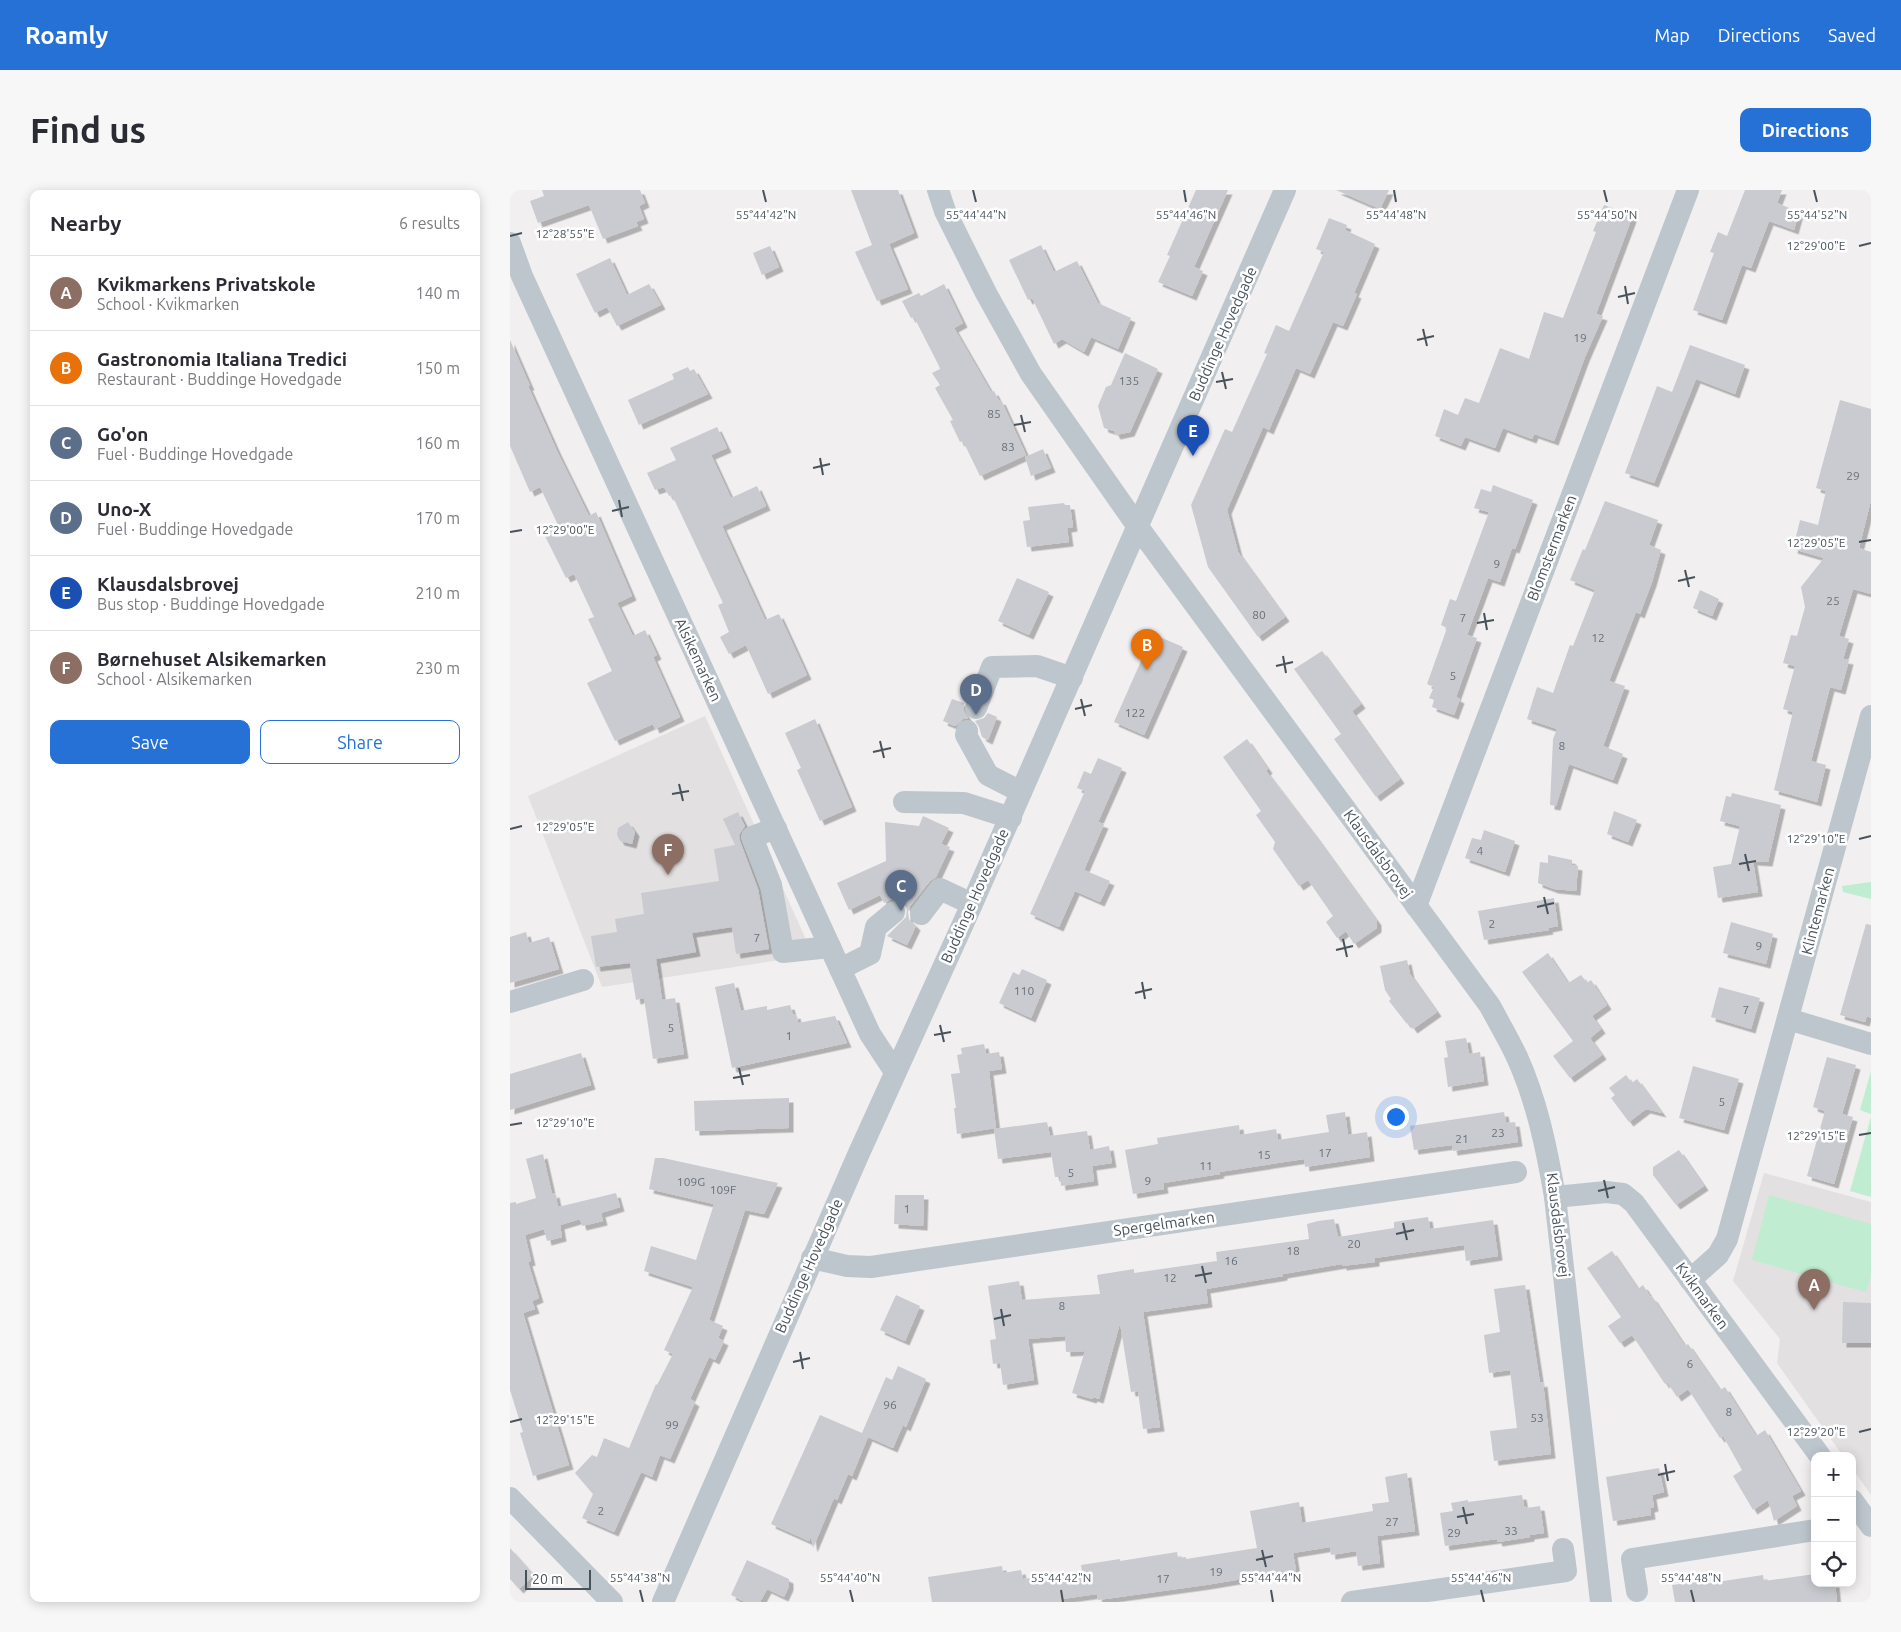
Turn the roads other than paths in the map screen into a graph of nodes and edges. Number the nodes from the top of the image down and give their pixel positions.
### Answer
1 (938, 190) edge
2 (1286, 190) edge
3 (1688, 190) edge
4 (510, 243) edge
5 (1138, 527) junction
6 (1072, 678) junction
7 (976, 708) dead end
8 (1871, 716) edge
9 (967, 731) dead end
10 (1022, 792) junction
11 (904, 802) dead end
12 (1011, 818) junction
13 (776, 828) junction
14 (972, 904) junction
15 (1416, 906) junction
16 (894, 912) dead end
17 (921, 914) dead end
18 (830, 947) junction
19 (840, 969) junction
20 (583, 980) dead end
21 (510, 1002) edge
22 (1788, 1019) junction
23 (1871, 1044) edge
24 (895, 1072) junction
25 (1516, 1172) dead end
26 (1556, 1197) junction
27 (812, 1258) junction
28 (1690, 1280) junction
29 (1817, 1452) edge
30 (510, 1498) edge
31 (1856, 1508) edge
32 (1864, 1524) edge
33 (1811, 1531) edge
34 (1563, 1549) dead end
35 (1637, 1591) dead end
36 (612, 1602) edge
37 (663, 1602) edge
38 (1352, 1602) edge
39 (1601, 1602) edge

1 - 5 street, Klausdalsbrovej
2 - 5 street, Buddinge Hovedgade
3 - 15 street, Blomstermarken
4 - 13 street, Alsikemarken
5 - 6 street, Buddinge Hovedgade
5 - 15 street, Klausdalsbrovej
6 - 7 street
6 - 10 street, Buddinge Hovedgade
8 - 22 street, Klintemarken
9 - 10 street
10 - 12 street, Buddinge Hovedgade
11 - 12 street
12 - 14 street, Buddinge Hovedgade
13 - 18 street, Alsikemarken
13 - 18 street
14 - 17 street
14 - 24 street, Buddinge Hovedgade
15 - 26 street, Klausdalsbrovej
16 - 19 street
18 - 19 street, Alsikemarken
19 - 24 street, Alsikemarken
20 - 21 street
22 - 23 street
22 - 28 street, Klintemarken
24 - 27 street, Buddinge Hovedgade
25 - 27 street, Spergelmarken
26 - 28 street, Kvikmarken
26 - 39 street, Klausdalsbrovej
27 - 37 street, Buddinge Hovedgade
28 - 29 street, Kvikmarken
30 - 36 street
31 - 32 street
33 - 35 street
34 - 38 street

